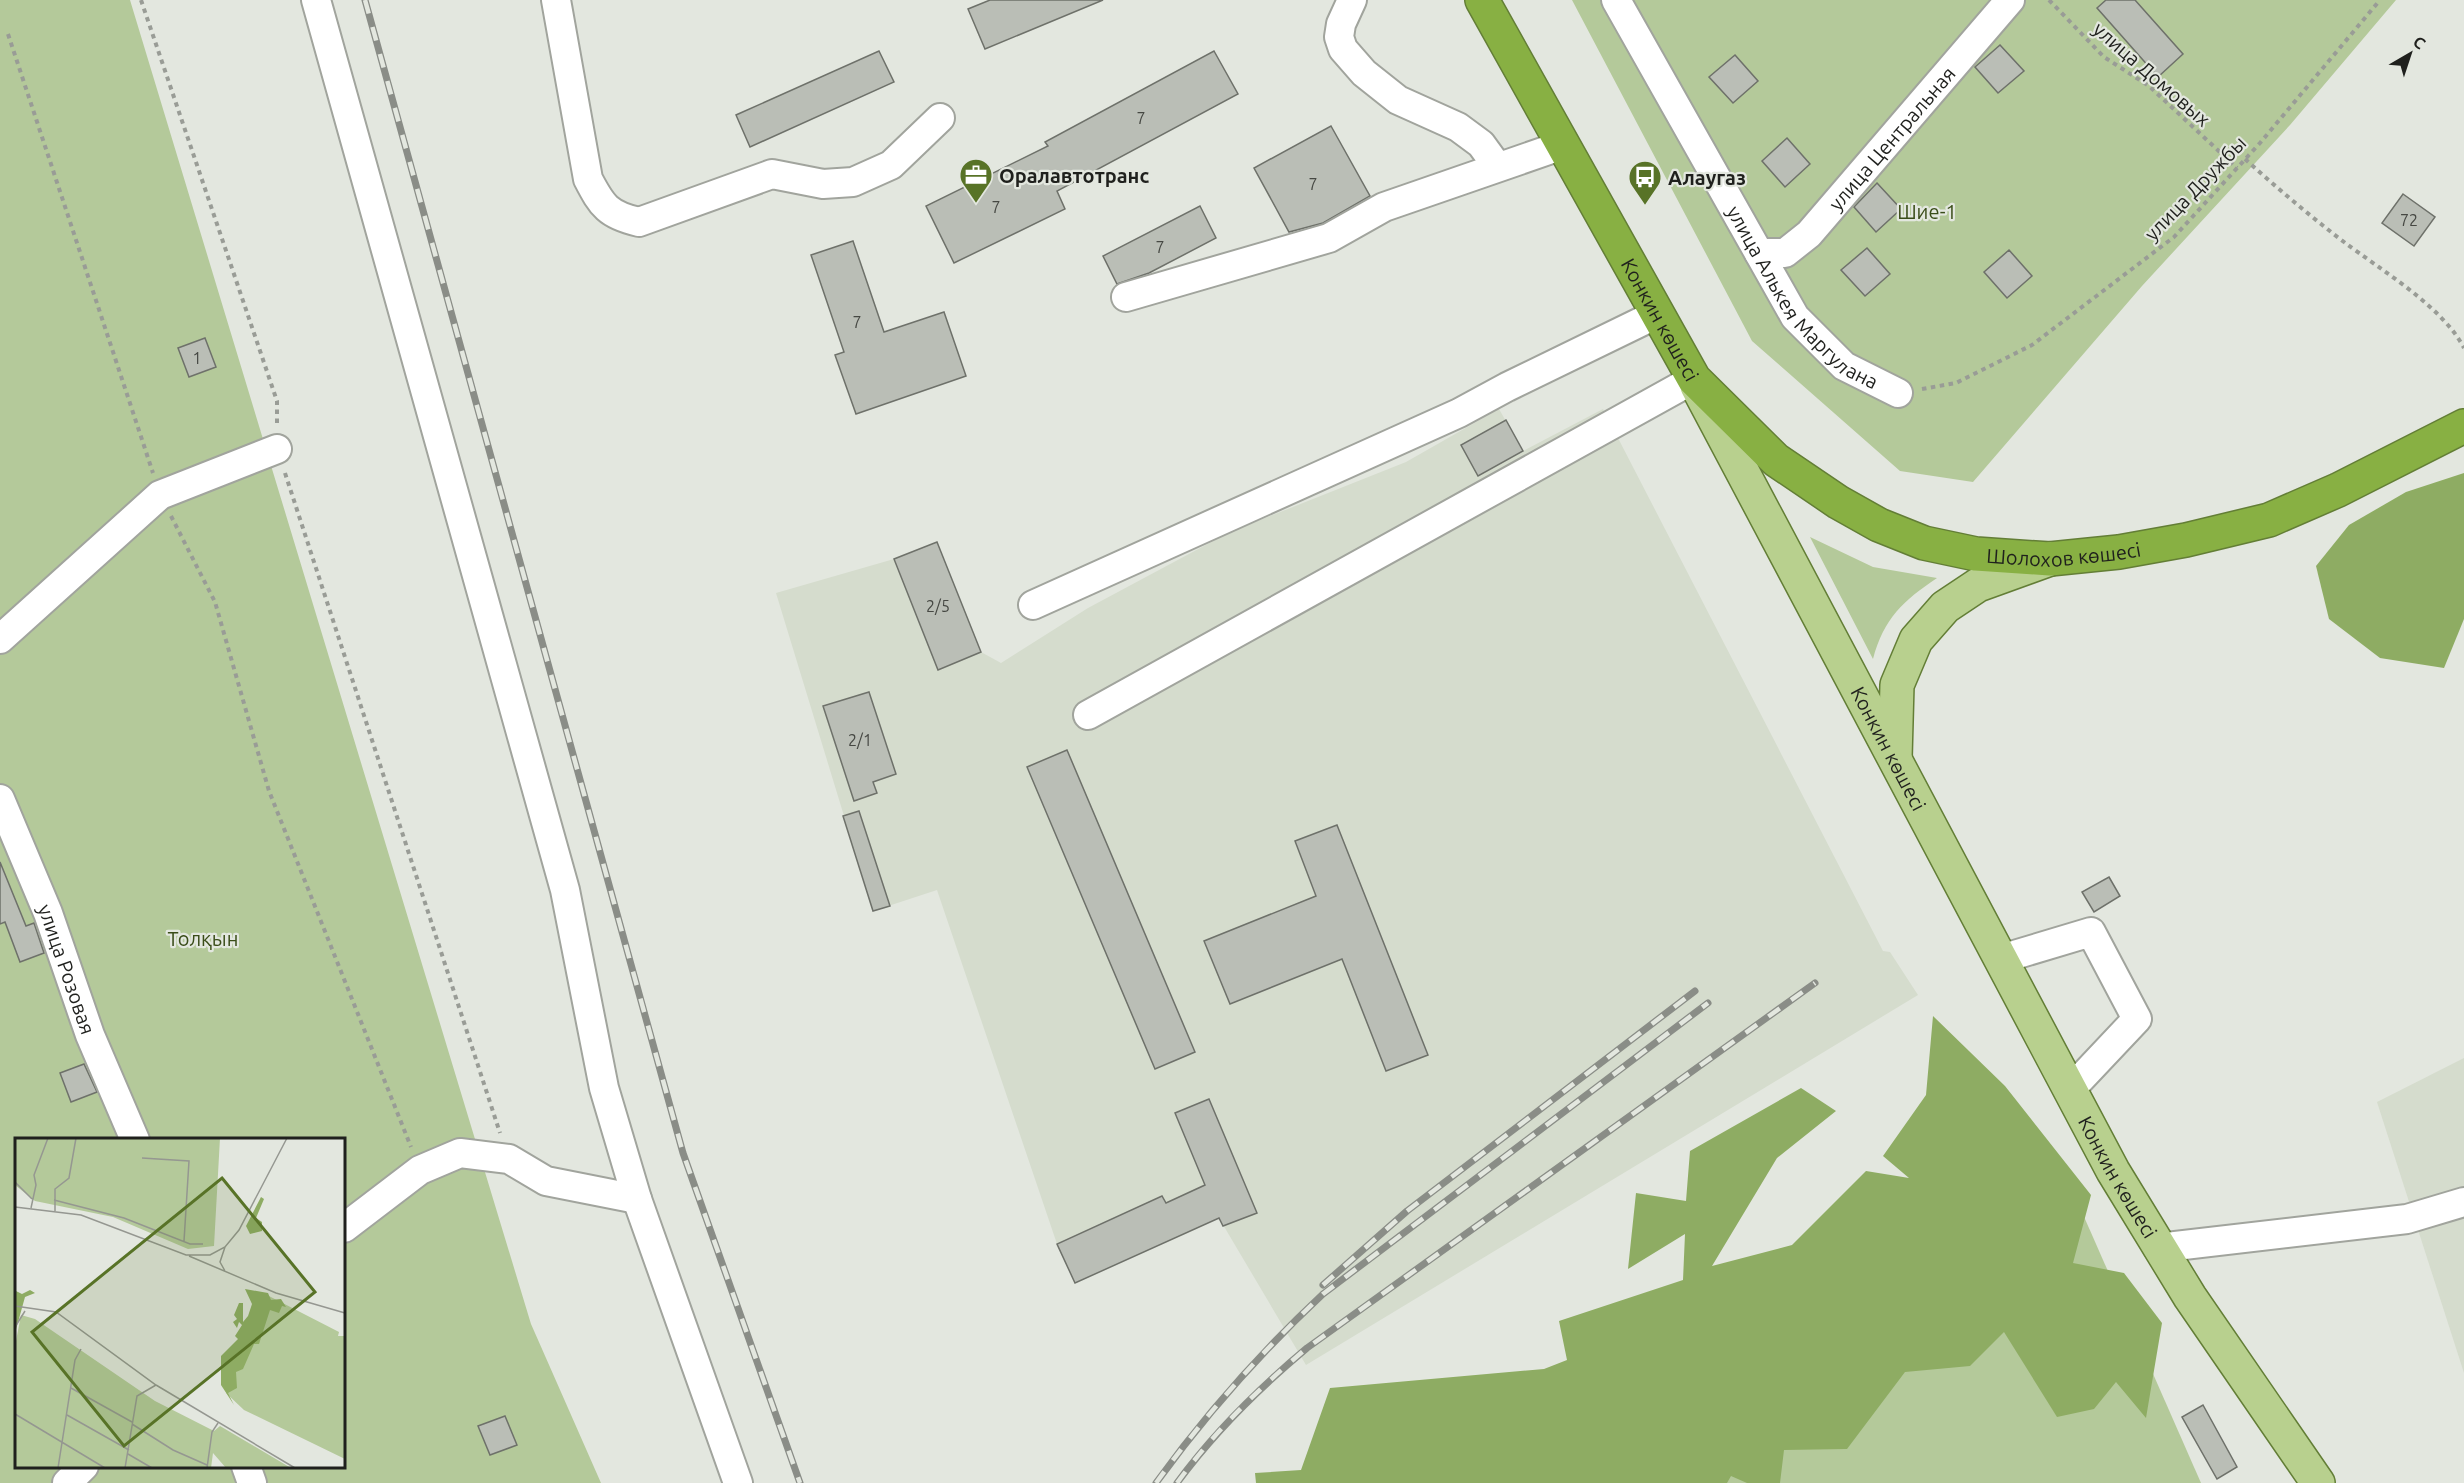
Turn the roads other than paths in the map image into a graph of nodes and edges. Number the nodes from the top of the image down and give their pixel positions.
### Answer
1 (316, 0) edge
2 (556, 0) edge
3 (1352, 0) edge
4 (1482, 0) edge
5 (1616, 0) edge
6 (2010, 0) edge
7 (940, 118) dead end
8 (1563, 146) junction
9 (1497, 166) junction
10 (1759, 252) junction
11 (1125, 297) dead end
12 (1657, 314) junction
13 (1694, 379) junction
14 (1898, 393) road end
15 (2464, 426) edge
16 (277, 449) road end
17 (2050, 559) junction
18 (1033, 605) dead end
19 (0, 639) edge
20 (1088, 715) dead end
21 (1895, 760) junction
22 (0, 799) edge
23 (2001, 959) junction
24 (2070, 1090) junction
25 (134, 1138) edge
26 (637, 1199) junction
27 (2464, 1202) edge
28 (345, 1227) edge
29 (2158, 1248) junction
30 (83, 1468) edge
31 (246, 1468) edge
32 (67, 1483) edge
33 (252, 1483) edge
34 (738, 1483) edge
35 (2318, 1483) edge

1 - 26 street
2 - 7 street
3 - 9 street
4 - 8 highway, Конкин көшесі
5 - 10 street, улица Алькея Маргулана
6 - 10 street, улица Центральная
8 - 9 street
8 - 12 highway, Конкин көшесі
9 - 11 street
10 - 14 street, улица Алькея Маргулана
12 - 13 highway, Конкин көшесі
12 - 18 street
13 - 17 highway, Шолохов көшесі
13 - 20 street
13 - 21 main road, Конкин көшесі
15 - 17 highway, Шолохов көшесі
16 - 19 street
17 - 21 main road
21 - 23 main road, Конкин көшесі
22 - 25 street, улица Розовая
23 - 24 main road, Конкин көшесі
23 - 24 street
24 - 29 main road, Конкин көшесі
26 - 28 street
26 - 34 street
27 - 29 street
29 - 35 main road, Конкин көшесі
30 - 32 street
31 - 33 street

